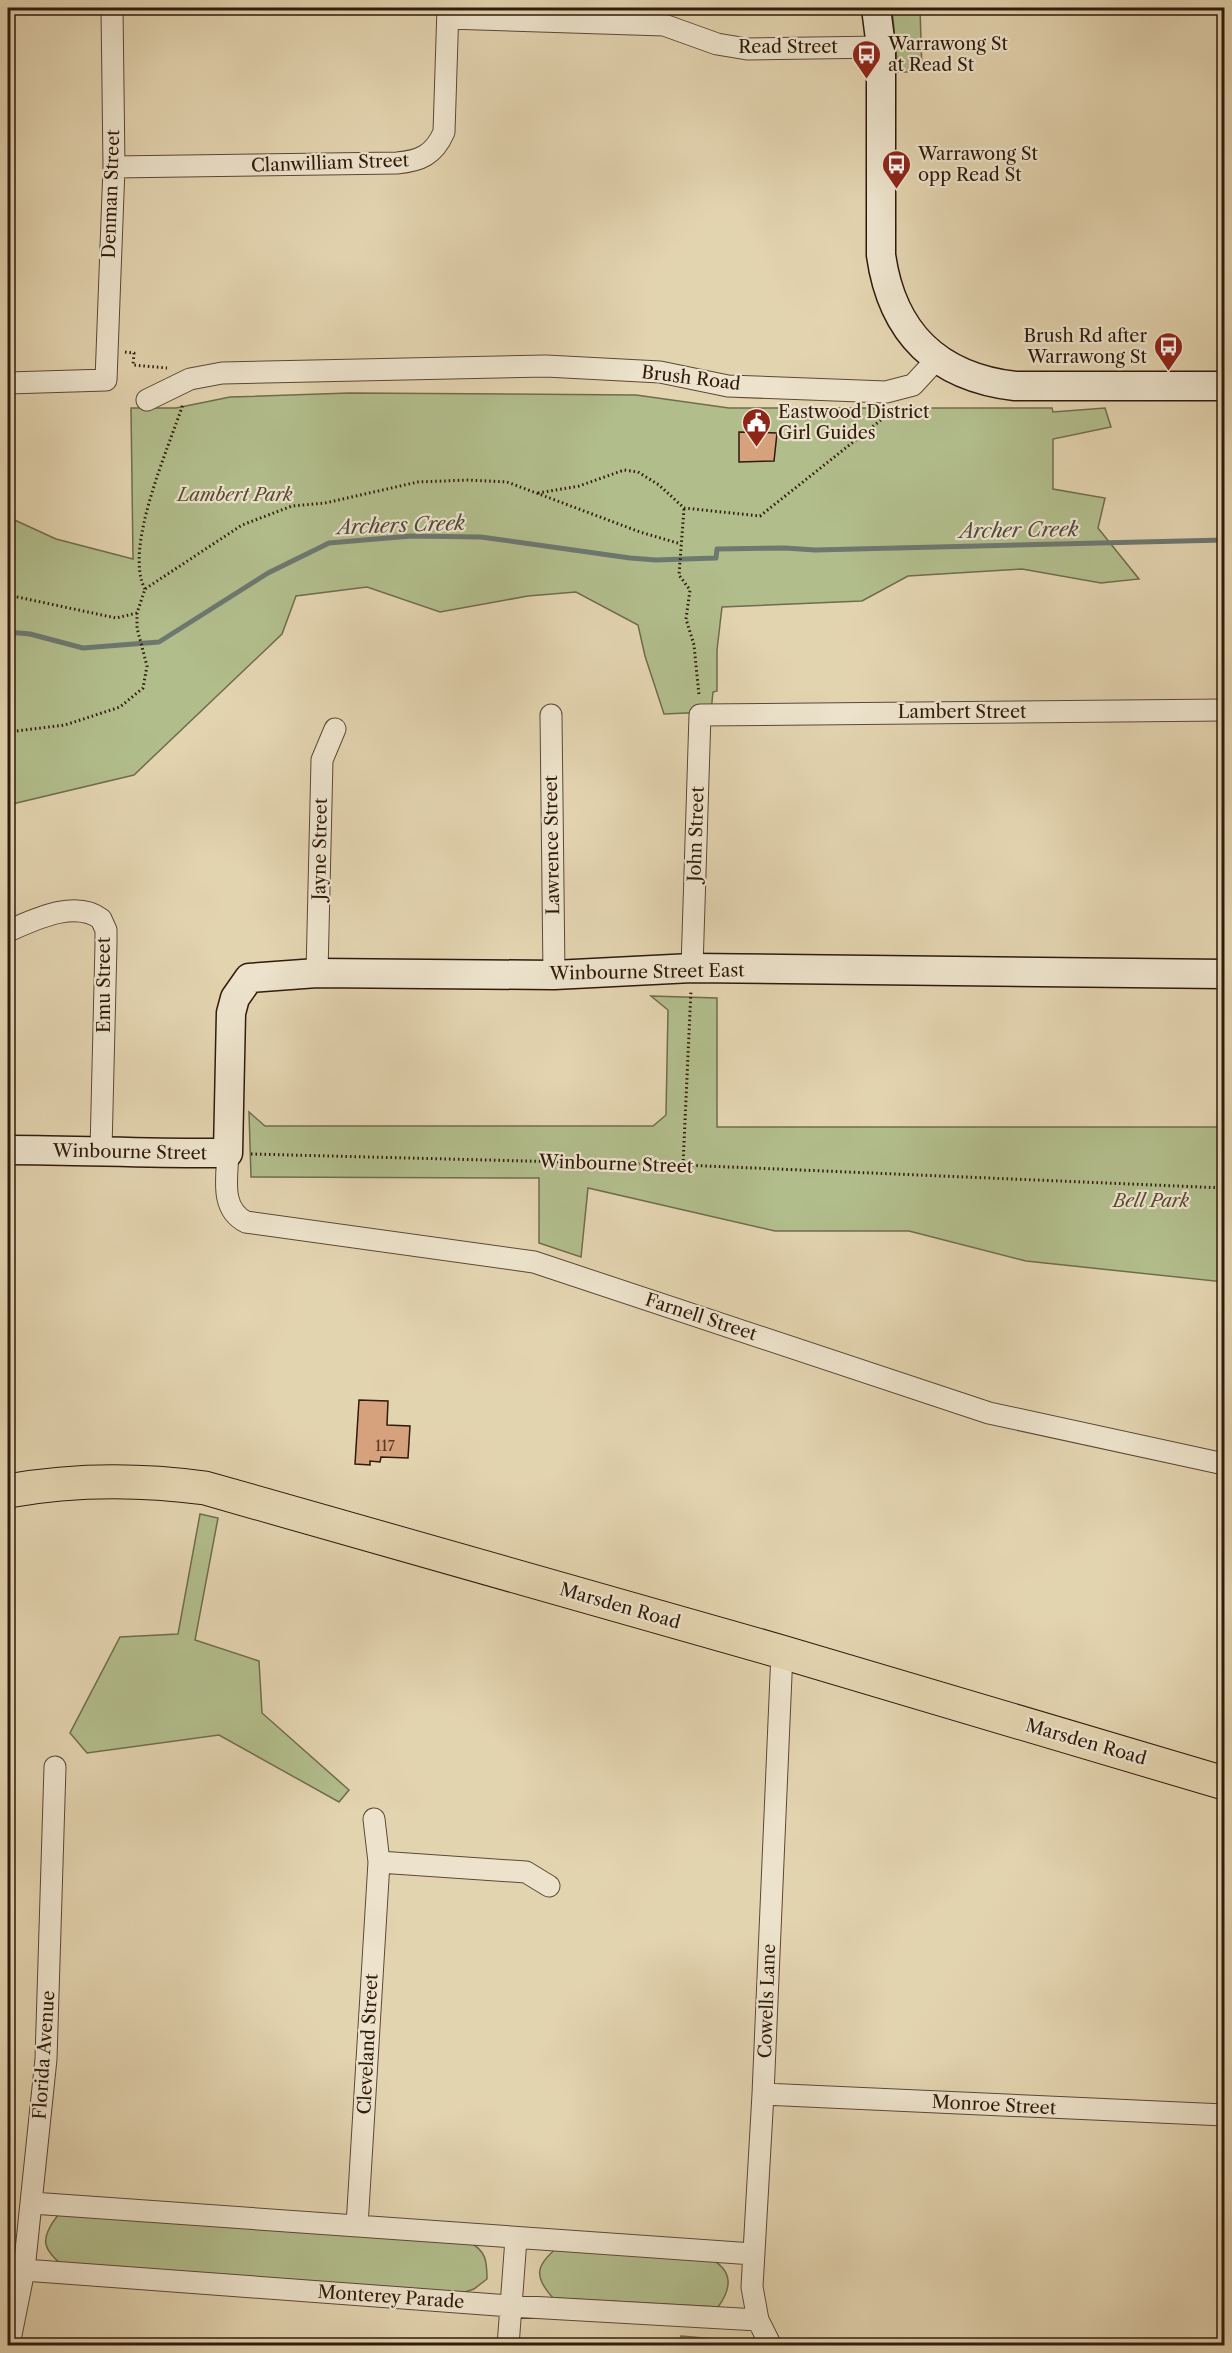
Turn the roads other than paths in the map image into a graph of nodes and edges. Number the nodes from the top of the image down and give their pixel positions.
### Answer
1 (112, 8) edge
2 (876, 8) edge
3 (448, 13) edge
4 (880, 47) junction
5 (114, 167) junction
6 (936, 360) junction
7 (8, 383) edge
8 (1224, 386) edge
9 (147, 400) dead end
10 (1224, 710) edge
11 (551, 715) dead end
12 (700, 715) joint
13 (335, 729) dead end
14 (8, 931) edge
15 (692, 968) junction
16 (317, 973) junction
17 (1224, 974) edge
18 (554, 975) junction
19 (8, 1150) edge
20 (101, 1150) junction
21 (228, 1153) junction
22 (1224, 1464) edge
23 (8, 1491) edge
24 (782, 1652) junction
25 (55, 1767) dead end
26 (1224, 1783) edge
27 (374, 1819) dead end
28 (379, 1862) junction
29 (549, 1886) dead end
30 (763, 2094) junction
31 (1224, 2115) edge
32 (32, 2203) junction
33 (357, 2226) junction
34 (516, 2239) junction
35 (753, 2254) junction
36 (24, 2270) junction
37 (511, 2306) junction
38 (758, 2320) junction
39 (10, 2340) dead end
40 (508, 2346) edge
41 (771, 2346) edge

1 - 5 street, Denman Street
2 - 4 street
3 - 4 street, Read Street
3 - 5 street, Clanwilliam Street
4 - 6 street
5 - 7 street, Denman Street
6 - 8 street
6 - 9 street, Brush Road
10 - 12 street, Lambert Street
11 - 18 street, Lawrence Street
12 - 15 street, John Street
13 - 16 street, Jayne Street
14 - 20 street, Emu Street
15 - 17 street, Winbourne Street East
15 - 18 street, Winbourne Street East
16 - 18 street, Winbourne Street East
16 - 21 street, Winbourne Street East
19 - 20 street, Winbourne Street
20 - 21 street, Winbourne Street
21 - 22 street, Farnell Street
23 - 24 main road, Marsden Road
24 - 26 main road, Marsden Road
24 - 30 street, Cowells Lane
25 - 32 street, Florida Avenue
27 - 28 street, Cleveland Street
28 - 29 street
28 - 33 street, Cleveland Street
30 - 31 street, Monroe Street
30 - 35 street, Cowells Lane
32 - 33 street
32 - 36 street, Florida Avenue
33 - 34 street
34 - 35 street
34 - 37 street
35 - 38 street, Cowells Lane
36 - 37 street, Monterey Parade
36 - 39 street, Florida Avenue
37 - 38 street, Monterey Parade
37 - 40 street
38 - 41 street, Cowells Lane

